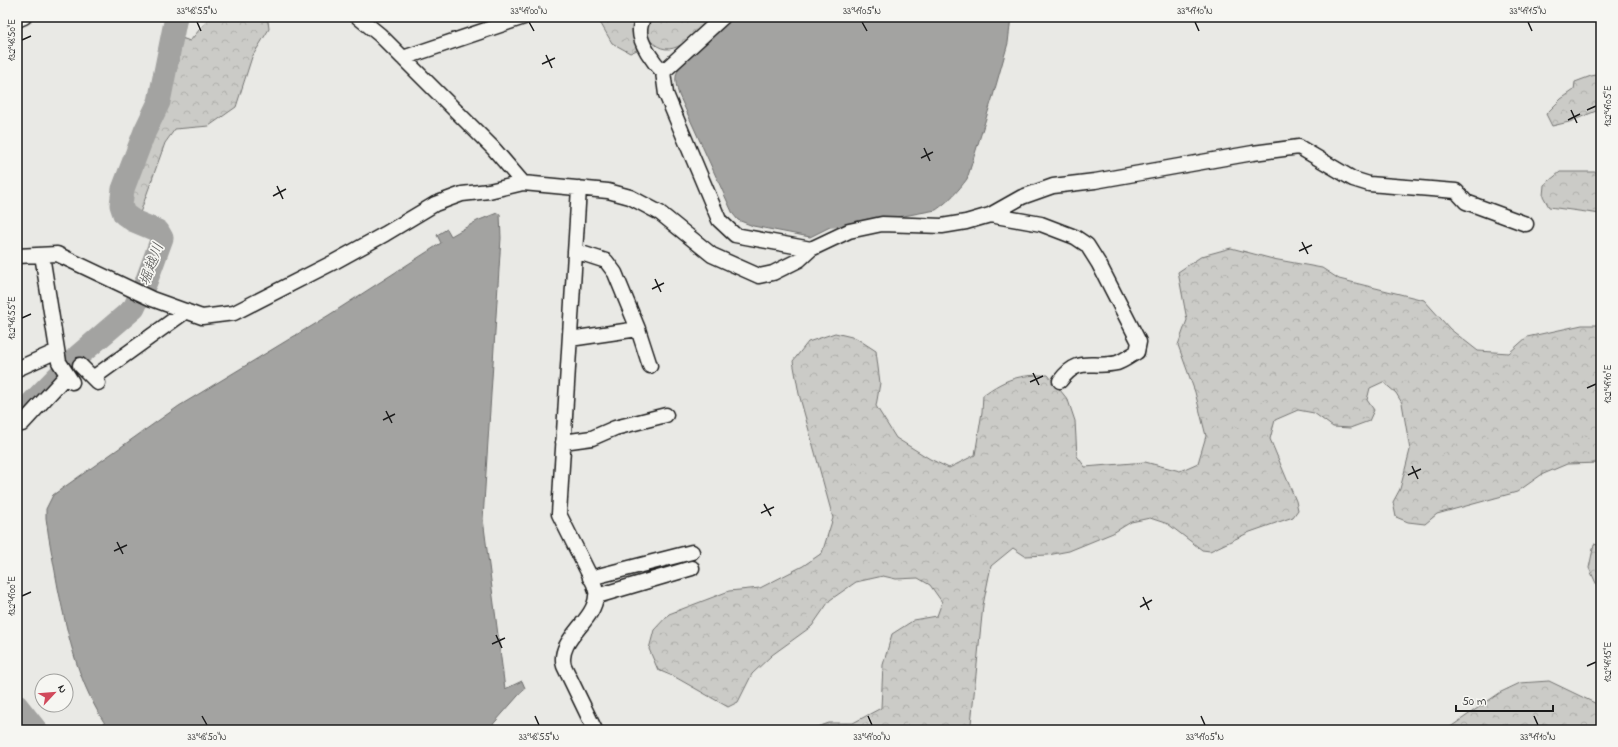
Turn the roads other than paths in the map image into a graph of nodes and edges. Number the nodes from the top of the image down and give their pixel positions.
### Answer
1 (24, 17) edge
2 (358, 17) edge
3 (524, 17) edge
4 (643, 17) edge
5 (723, 17) edge
6 (17, 20) edge
7 (403, 58) junction
8 (663, 72) junction
9 (523, 183) junction
10 (579, 188) junction
11 (990, 215) junction
12 (1526, 224) dead end
13 (811, 249) junction
14 (575, 251) junction
15 (42, 255) junction
16 (17, 256) edge
17 (186, 311) junction
18 (638, 330) junction
19 (570, 339) junction
20 (57, 351) junction
21 (80, 365) dead end
22 (650, 366) dead end
23 (17, 369) edge
24 (1060, 381) dead end
25 (666, 414) dead end
26 (22, 424) dead end
27 (563, 442) junction
28 (692, 552) dead end
29 (692, 568) dead end
30 (590, 578) junction
31 (597, 596) junction
32 (592, 729) edge

1 - 6 street
2 - 7 street
3 - 7 street
4 - 8 street
5 - 8 street
7 - 9 street
8 - 13 street
9 - 10 street
9 - 17 street
10 - 13 street
10 - 14 street
11 - 12 street
11 - 13 street
11 - 24 street
14 - 18 street
14 - 19 street
15 - 16 street
15 - 17 street
15 - 20 street
17 - 21 street
18 - 19 street
18 - 22 street
19 - 27 street
20 - 23 street
20 - 26 street
25 - 27 street
27 - 30 street
28 - 30 street
29 - 31 street
30 - 31 street
31 - 32 street

